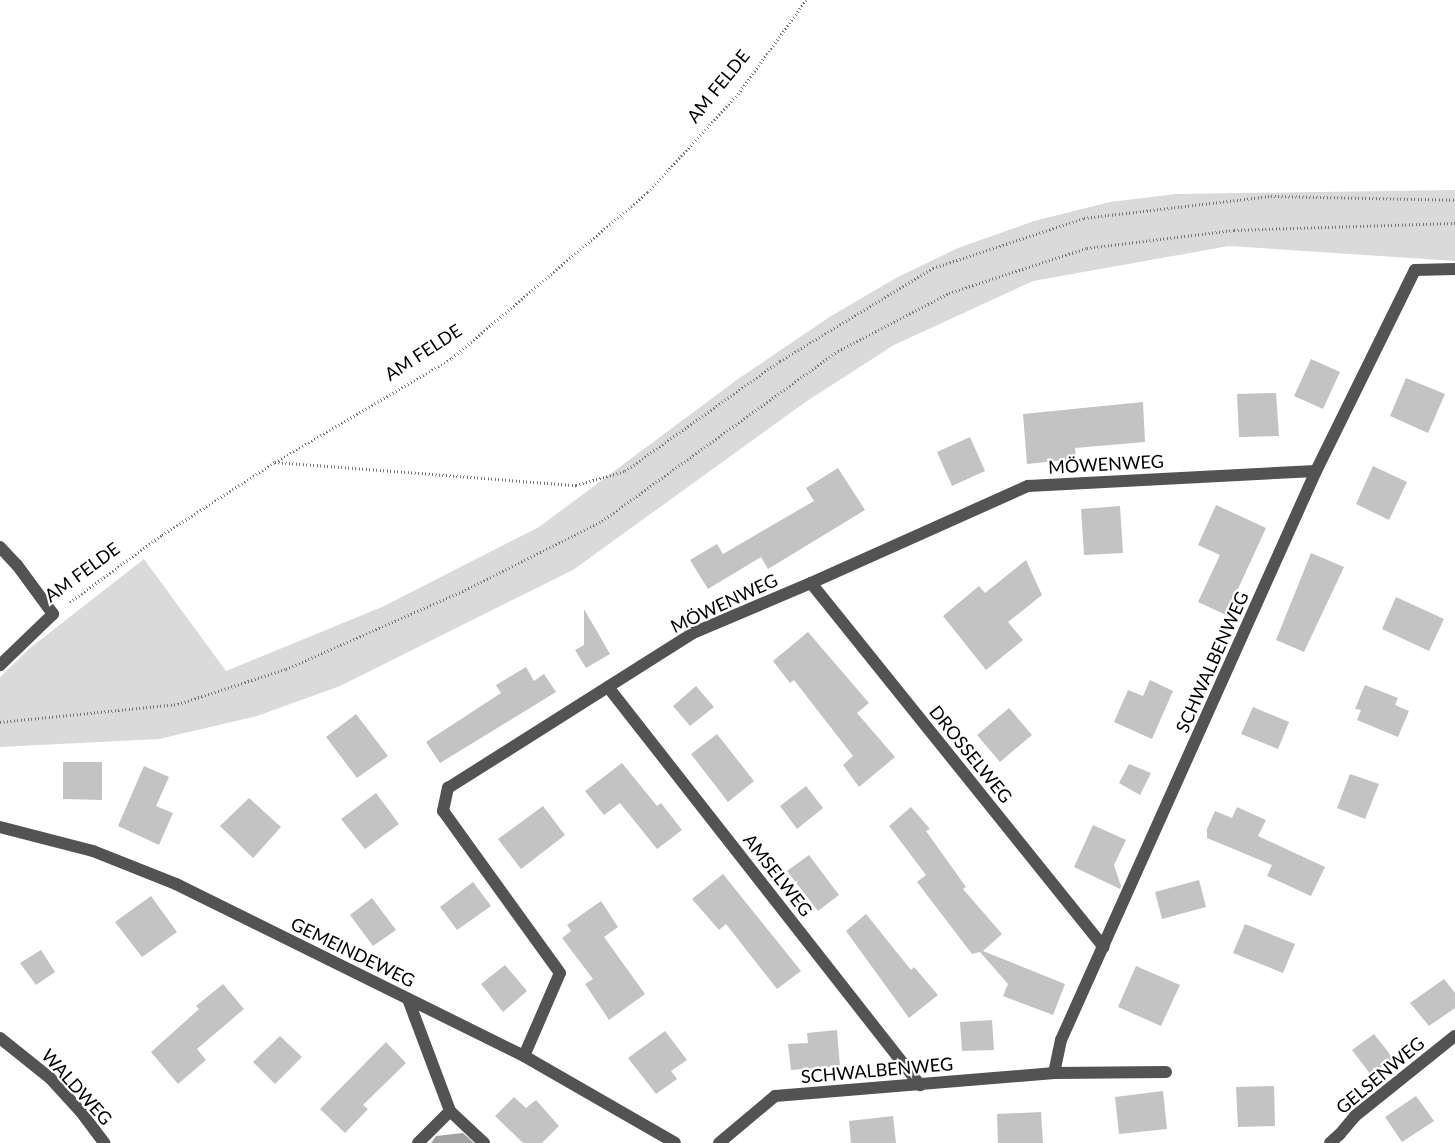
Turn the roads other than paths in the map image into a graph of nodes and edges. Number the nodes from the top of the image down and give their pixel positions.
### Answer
1 (1455, 269) edge
2 (1316, 471) junction
3 (0, 547) edge
4 (811, 583) junction
5 (0, 665) edge
6 (608, 687) junction
7 (0, 827) edge
8 (1104, 947) junction
9 (408, 999) junction
10 (1455, 1036) edge
11 (0, 1038) edge
12 (524, 1056) junction
13 (1166, 1072) dead end
14 (1054, 1073) junction
15 (920, 1085) junction
16 (450, 1111) junction
17 (104, 1143) edge
18 (418, 1143) edge
19 (484, 1143) edge
20 (675, 1143) edge
21 (719, 1143) edge
22 (1330, 1143) edge

1 - 2 street, SCHWALBENWEG
2 - 4 street, MÖWENWEG
2 - 8 street, SCHWALBENWEG
3 - 5 street, AM FELDE
4 - 6 street, MÖWENWEG
4 - 8 street, DROSSELWEG
6 - 12 street, MÖWENWEG
6 - 15 street, AMSELWEG
7 - 9 street, GEMEINDEWEG
8 - 14 street, SCHWALBENWEG
9 - 12 street, GEMEINDEWEG
9 - 16 street
10 - 22 street, GELSENWEG
11 - 17 street, WALDWEG
12 - 20 street, GEMEINDEWEG
13 - 14 street, SCHWALBENWEG
14 - 15 street, SCHWALBENWEG
15 - 21 street, SCHWALBENWEG
16 - 18 street
16 - 19 street

